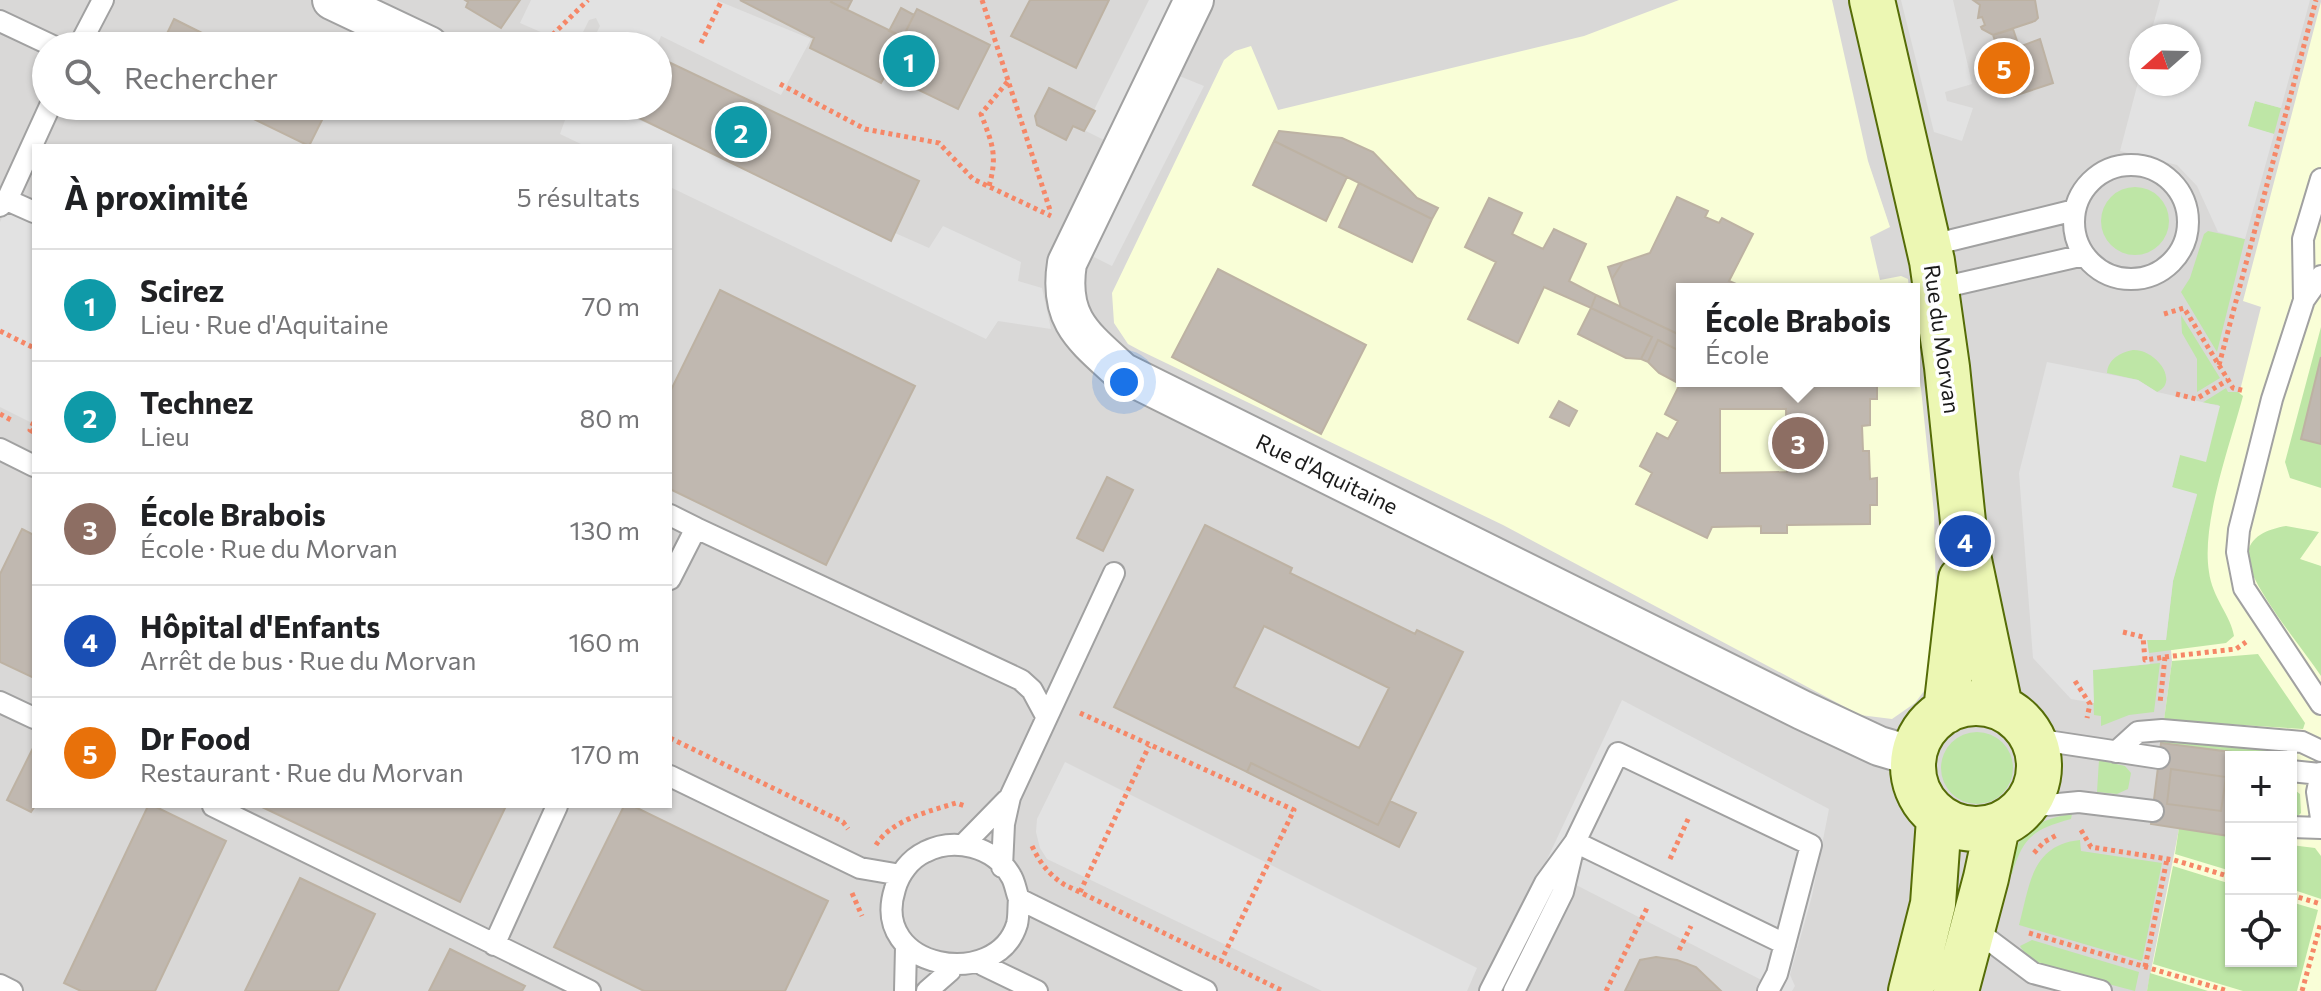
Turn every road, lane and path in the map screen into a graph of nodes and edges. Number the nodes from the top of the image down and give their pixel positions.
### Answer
1 (103, 0) edge
2 (332, 0) edge
3 (588, 0) edge
4 (722, 0) edge
5 (982, 0) edge
6 (1194, 0) edge
7 (1872, 0) edge
8 (2316, 0) edge
9 (0, 21) edge
10 (86, 32) edge
11 (399, 32) edge
12 (555, 32) edge
13 (32, 36) edge
14 (701, 43) dead end
15 (1008, 81) junction
16 (780, 84) dead end
17 (43, 120) edge
18 (2321, 179) edge
19 (989, 186) junction
20 (3, 203) edge
21 (2075, 210) junction
22 (32, 211) edge
23 (1052, 216) junction
24 (1928, 246) junction
25 (1073, 250) junction
26 (2084, 255) junction
27 (2321, 276) edge
28 (1936, 289) junction
29 (2304, 300) junction
30 (2164, 314) dead end
31 (0, 331) edge
32 (32, 347) edge
33 (2219, 365) junction
34 (2228, 380) junction
35 (2248, 392) dead end
36 (2176, 394) dead end
37 (0, 449) edge
38 (32, 465) edge
39 (672, 516) edge
40 (696, 528) junction
41 (1965, 541) junction
42 (1114, 573) dead end
43 (672, 575) edge
44 (2123, 632) dead end
45 (2075, 681) dead end
46 (0, 702) edge
47 (2321, 704) edge
48 (2000, 707) junction
49 (1946, 711) junction
50 (2089, 715) dead end
51 (1046, 716) junction
52 (2158, 716) dead end
53 (32, 717) edge
54 (1072, 724) dead end
55 (672, 739) edge
56 (2034, 739) junction
57 (1149, 746) junction
58 (2321, 751) edge
59 (2116, 752) junction
60 (1913, 756) junction
61 (2159, 758) dead end
62 (2297, 772) edge
63 (2321, 774) edge
64 (672, 777) edge
65 (1010, 797) junction
66 (217, 808) edge
67 (556, 808) edge
68 (2153, 811) dead end
69 (2011, 817) junction
70 (2321, 818) edge
71 (1939, 819) junction
72 (2078, 826) dead end
73 (2297, 827) edge
74 (2321, 828) edge
75 (851, 833) dead end
76 (863, 839) dead end
77 (1031, 841) dead end
78 (1575, 842) junction
79 (963, 845) junction
80 (876, 846) dead end
81 (2167, 859) junction
82 (1002, 867) junction
83 (860, 868) junction
84 (901, 875) junction
85 (2225, 875) edge
86 (1080, 892) junction
87 (2297, 897) edge
88 (892, 899) junction
89 (1019, 899) junction
90 (2321, 904) edge
91 (2321, 922) edge
92 (1973, 928) junction
93 (2026, 932) dead end
94 (1785, 944) junction
95 (494, 945) junction
96 (906, 947) junction
97 (1221, 960) junction
98 (983, 965) junction
99 (2145, 967) junction
100 (950, 971) junction
101 (1217, 971) dead end
102 (0, 985) edge
103 (568, 986) edge
104 (12, 991) edge
105 (590, 991) edge
106 (905, 991) edge
107 (927, 991) edge
108 (1037, 991) edge
109 (1206, 991) edge
110 (1283, 991) edge
111 (1490, 991) edge
112 (1514, 991) edge
113 (1768, 991) edge
114 (1911, 991) edge
115 (1956, 991) edge
116 (2101, 991) edge
117 (2228, 991) edge
118 (2302, 991) edge

1 - 10 lane
2 - 11 street
3 - 12 path
4 - 14 path
5 - 15 path
6 - 25 street, Rue d'Aquitaine
7 - 24 street, Rue du Morvan
8 - 33 path
9 - 13 lane
15 - 19 path
15 - 23 path
16 - 19 path
17 - 20 lane
18 - 29 lane
19 - 23 path
20 - 22 lane
21 - 24 lane
21 - 26 lane
21 - 26 lane
23 - 25 path
24 - 28 street, Rue du Morvan
25 - 60 street, Rue d'Aquitaine
26 - 28 lane
27 - 29 lane
28 - 41 street, Rue du Morvan
29 - 47 lane
30 - 33 path
31 - 32 path
33 - 34 path
34 - 35 path
34 - 36 path
37 - 38 lane
39 - 40 lane
40 - 43 lane
40 - 51 lane
41 - 48 street, Rue du Morvan
41 - 49 street, Rue du Morvan
42 - 51 lane
44 - 52 path
45 - 50 path
46 - 53 lane
48 - 49 street
48 - 56 street
49 - 60 street
51 - 65 lane
54 - 57 path
55 - 75 path
56 - 59 lane
56 - 69 street
57 - 86 path
57 - 97 path
58 - 59 lane
59 - 61 lane
60 - 71 street
62 - 63 lane
63 - 70 lane
64 - 83 lane
65 - 79 lane
65 - 82 lane
66 - 95 lane
67 - 95 lane
68 - 69 lane
69 - 71 street
69 - 92 street
71 - 114 street
72 - 81 path
73 - 74 lane
76 - 80 path
77 - 86 path
78 - 94 lane
78 - 94 lane
78 - 111 lane
78 - 112 lane
79 - 82 lane
79 - 84 lane
81 - 85 path
81 - 99 path
82 - 89 lane
83 - 84 lane
83 - 88 lane
84 - 88 lane
86 - 97 path
87 - 90 path
88 - 96 lane
89 - 98 lane
89 - 109 lane
91 - 118 path
92 - 115 street
92 - 116 lane
93 - 99 path
94 - 113 lane
95 - 103 lane
96 - 100 lane
96 - 106 lane
97 - 101 path
97 - 110 path
98 - 100 lane
98 - 108 lane
99 - 117 path
100 - 107 lane
102 - 104 lane
103 - 105 lane

